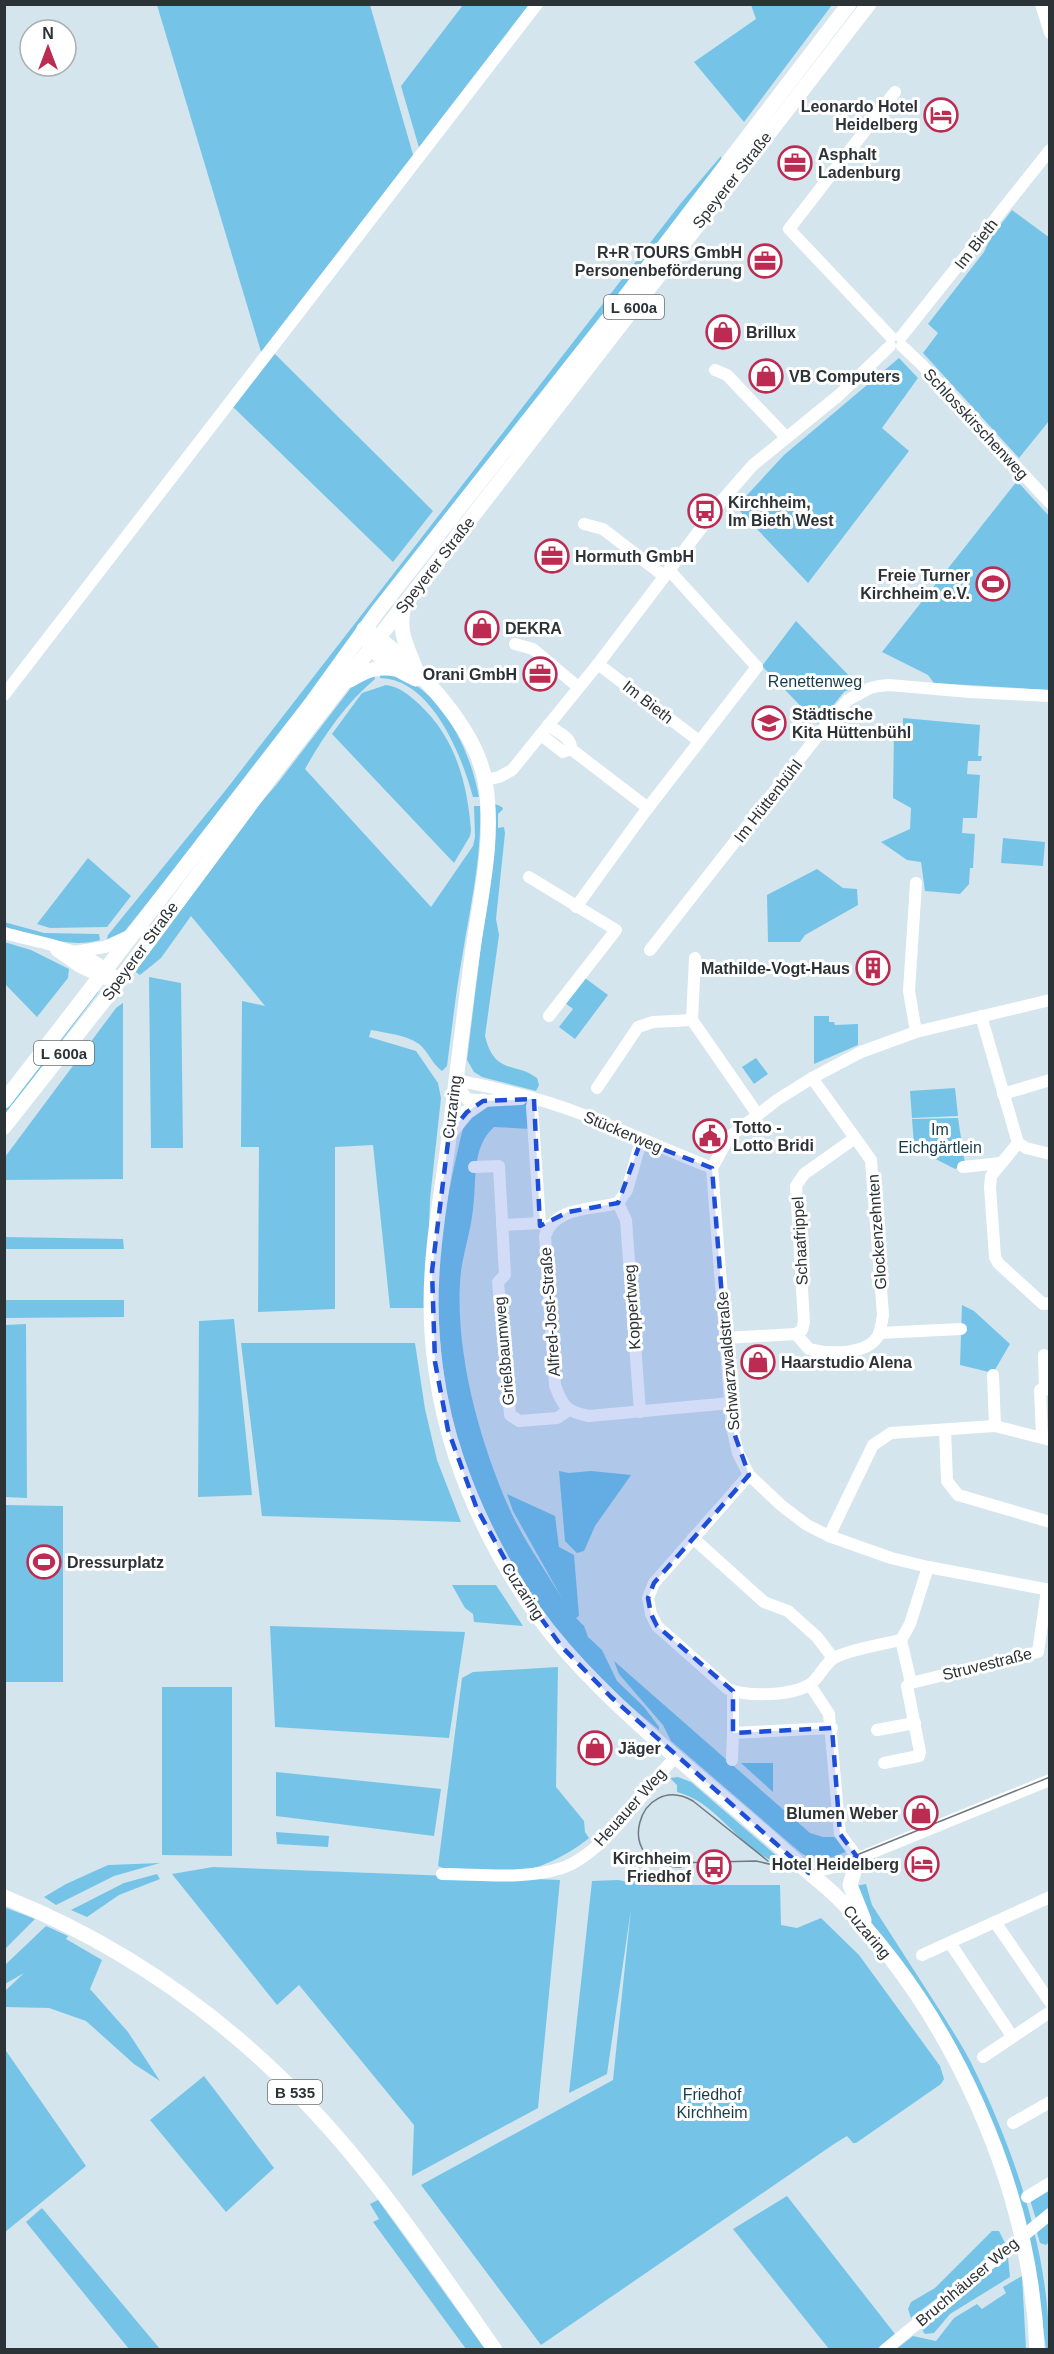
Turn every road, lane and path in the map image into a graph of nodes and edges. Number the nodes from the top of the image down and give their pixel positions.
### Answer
1 (537, 4) edge
2 (849, 4) edge
3 (869, 4) edge
4 (1041, 4) edge
5 (1050, 33) edge
6 (895, 92) dead end
7 (1050, 150) edge
8 (896, 341) junction
9 (715, 370) dead end
10 (786, 437) junction
11 (1050, 503) edge
12 (584, 524) dead end
13 (667, 573) junction
14 (405, 604) junction
15 (364, 629) junction
16 (375, 643) junction
17 (515, 644) dead end
18 (598, 664) junction
19 (396, 669) junction
20 (417, 674) junction
21 (342, 684) junction
22 (429, 686) junction
23 (578, 687) junction
24 (4, 695) edge
25 (1050, 696) edge
26 (544, 730) junction
27 (699, 741) junction
28 (485, 780) junction
29 (648, 808) junction
30 (529, 877) dead end
31 (916, 883) dead end
32 (576, 907) junction
33 (4, 933) edge
34 (134, 933) junction
35 (49, 945) junction
36 (650, 950) dead end
37 (74, 952) junction
38 (695, 958) dead end
39 (103, 973) junction
40 (119, 981) junction
41 (1050, 1000) edge
42 (549, 1016) dead end
43 (981, 1016) junction
44 (692, 1020) junction
45 (916, 1032) junction
46 (812, 1078) junction
47 (455, 1080) junction
48 (1050, 1080) edge
49 (597, 1088) dead end
50 (1003, 1094) junction
51 (534, 1099) junction
52 (4, 1101) edge
53 (483, 1101) junction
54 (758, 1115) junction
55 (4, 1127) edge
56 (449, 1134) junction
57 (855, 1138) junction
58 (641, 1141) junction
59 (1018, 1143) junction
60 (1050, 1154) edge
61 (1001, 1163) junction
62 (474, 1167) dead end
63 (963, 1167) dead end
64 (712, 1168) junction
65 (618, 1203) junction
66 (502, 1225) junction
67 (544, 1226) junction
68 (1050, 1303) edge
69 (961, 1329) dead end
70 (879, 1333) junction
71 (796, 1334) junction
72 (726, 1338) junction
73 (1044, 1355) dead end
74 (993, 1375) dead end
75 (731, 1403) junction
76 (569, 1410) junction
77 (639, 1412) junction
78 (995, 1426) junction
79 (945, 1430) junction
80 (1046, 1439) edge
81 (749, 1475) junction
82 (1050, 1522) edge
83 (829, 1536) junction
84 (693, 1538) junction
85 (928, 1567) junction
86 (1048, 1590) edge
87 (901, 1640) junction
88 (833, 1658) junction
89 (911, 1683) junction
90 (810, 1685) junction
91 (733, 1691) junction
92 (915, 1723) junction
93 (832, 1728) junction
94 (877, 1730) dead end
95 (733, 1733) junction
96 (676, 1756) junction
97 (732, 1760) dead end
98 (884, 1763) dead end
99 (1050, 1780) edge
100 (858, 1858) junction
101 (442, 1874) dead end
102 (810, 1874) junction
103 (4, 1897) edge
104 (1050, 1897) edge
105 (995, 1922) junction
106 (868, 1931) junction
107 (950, 1943) junction
108 (922, 1955) dead end
109 (1050, 2002) edge
110 (1050, 2012) edge
111 (1012, 2036) junction
112 (983, 2057) dead end
113 (1050, 2102) edge
114 (1013, 2123) dead end
115 (1050, 2183) edge
116 (1027, 2197) dead end
117 (1048, 2216) edge
118 (495, 2349) edge
119 (885, 2349) edge
120 (1037, 2349) edge

1 - 24 street
2 - 15 main road, Speyerer Straße / L 600a
3 - 14 main road, Speyerer Straße / L 600a
4 - 5 street
6 - 8 street, Schlosskirschenweg
7 - 8 street, Im Bieth
8 - 10 street, Im Bieth
8 - 11 street, Schlosskirschenweg
9 - 10 street
10 - 13 street, Im Bieth
12 - 13 street
13 - 18 street, Im Bieth
13 - 27 street
14 - 16 main road, Speyerer Straße / L 600a
14 - 20 main road
15 - 16 main road, Cuzaring
15 - 34 main road, Speyerer Straße / L 600a
16 - 19 main road, Cuzaring
16 - 20 main road, Cuzaring
16 - 21 main road, Speyerer Straße / L 600a
17 - 23 street
18 - 23 street, Im Bieth
18 - 27 street, Im Bieth
19 - 21 main road
19 - 22 main road, Cuzaring
20 - 22 main road, Cuzaring
21 - 40 main road, Speyerer Straße / L 600a
22 - 28 main road, Cuzaring
23 - 26 street, Im Bieth
25 - 36 street, Im Hüttenbühl
26 - 28 street, Im Bieth
26 - 29 street
27 - 29 street
28 - 47 main road, Cuzaring
29 - 32 street
30 - 32 street
31 - 45 street
32 - 42 street
33 - 35 street
34 - 37 street
34 - 39 main road, Speyerer Straße / L 600a
35 - 37 street
35 - 39 street
37 - 39 street
38 - 44 street
39 - 40 street
39 - 52 main road, Speyerer Straße / L 600a
40 - 55 main road, Speyerer Straße / L 600a
41 - 43 street
43 - 45 street
43 - 50 street
44 - 49 street
44 - 54 street
45 - 46 street
46 - 54 street
46 - 57 street, Glockenzehnten
47 - 51 street, Stückerweg
47 - 53 street
47 - 56 main road, Cuzaring
48 - 50 street
50 - 59 street
51 - 53 street, Stückerweg
51 - 58 street, Stückerweg
51 - 67 street, Alfred-Jost-Straße
53 - 56 main road
54 - 64 street
56 - 96 main road, Cuzaring
57 - 70 street, Glockenzehnten
57 - 71 street, Schaafrippel
58 - 64 street, Stückerweg
58 - 65 street
59 - 60 street
59 - 61 street
61 - 63 street
61 - 68 street
62 - 66 street, Grießbaumweg
64 - 72 street, Schwarzwaldstraße
65 - 67 street, Alfred-Jost-Straße
65 - 77 street, Koppertweg
66 - 67 street
66 - 76 street, Grießbaumweg
67 - 76 street, Alfred-Jost-Straße
69 - 70 street
70 - 71 street
71 - 72 street
72 - 75 street, Schwarzwaldstraße
73 - 80 street
74 - 78 street
75 - 77 street
75 - 81 street, Schwarzwaldstraße
76 - 77 street
78 - 79 street
78 - 80 street
79 - 82 street
79 - 83 street
81 - 83 street, Schwarzwaldstraße
81 - 84 street
83 - 85 street, Schwarzwaldstraße
84 - 88 street
84 - 91 street
85 - 86 street, Schwarzwaldstraße
85 - 87 street
86 - 89 street, Struvestraße
87 - 88 street
87 - 89 street
88 - 90 street
89 - 92 street
90 - 91 street
90 - 93 street
91 - 95 street
92 - 94 street
92 - 98 street
93 - 95 street
93 - 100 street
95 - 97 street
96 - 101 street, Heuauer Weg
96 - 102 main road, Cuzaring
99 - 100 street
100 - 102 street
100 - 106 main road
102 - 106 main road, Cuzaring
103 - 118 main road, B 535
104 - 105 street
105 - 107 street
105 - 109 street
106 - 120 main road, Cuzaring
107 - 108 street
107 - 111 street
110 - 111 street
111 - 112 street
113 - 114 street
115 - 116 street
117 - 119 street, Bruchhäuser Weg

